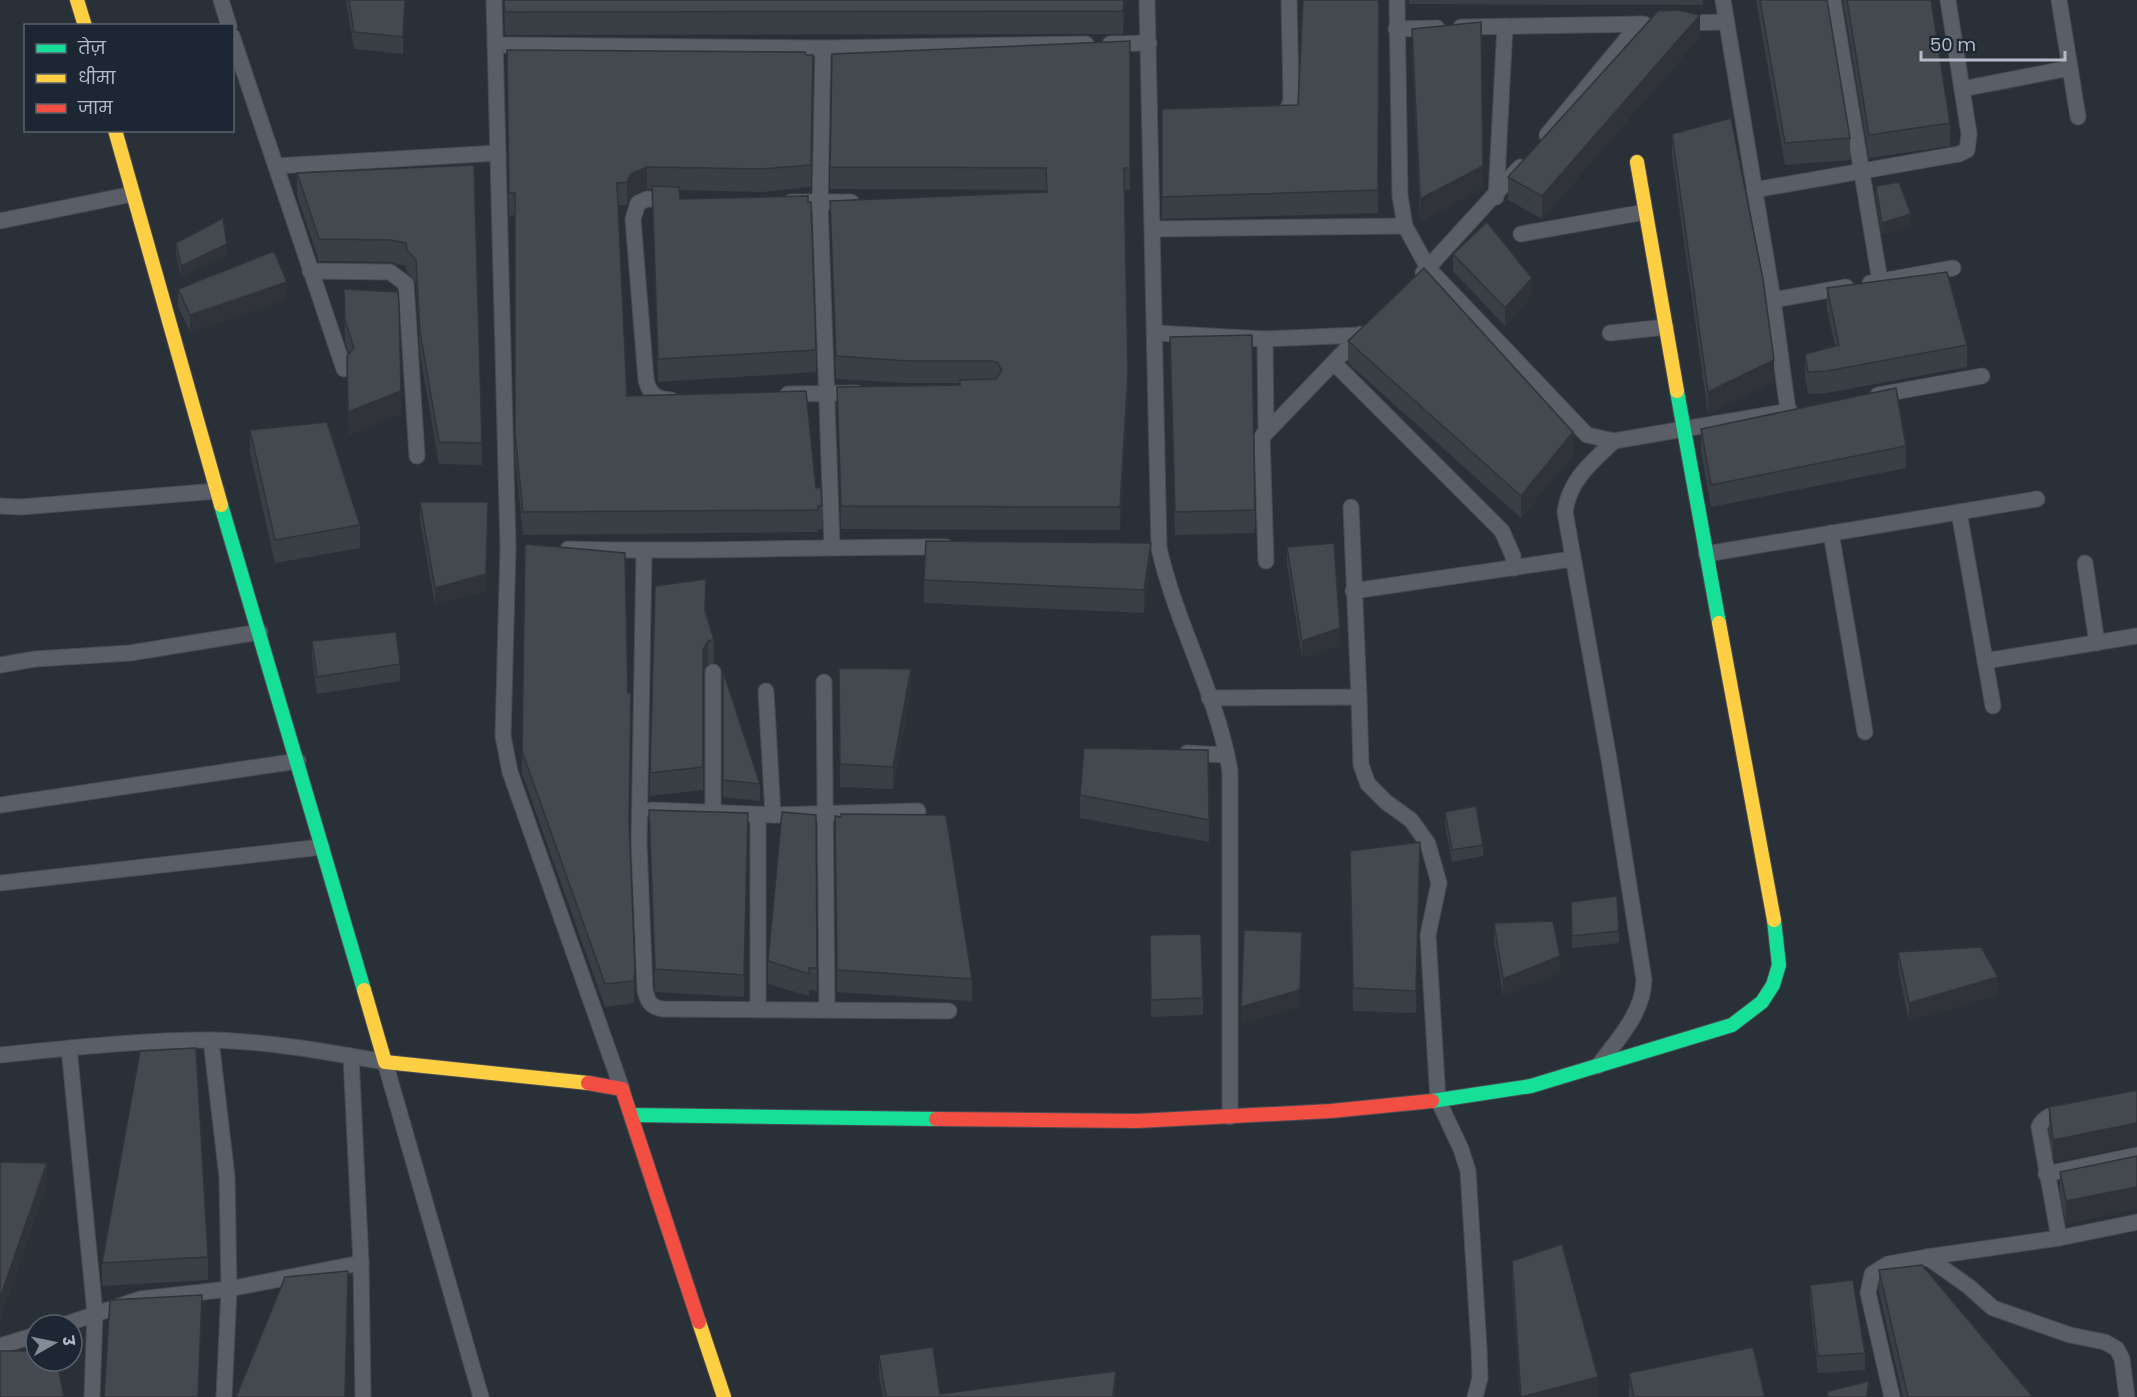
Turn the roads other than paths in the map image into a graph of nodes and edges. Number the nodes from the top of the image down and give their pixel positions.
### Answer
1 (77, 0) edge
2 (220, 0) edge
3 (494, 0) edge
4 (1147, 0) edge
5 (1289, 0) edge
6 (1396, 0) edge
7 (1724, 0) edge
8 (1833, 0) edge
9 (1948, 0) edge
10 (2059, 0) edge
11 (1725, 22) junction
12 (84, 24) edge
13 (228, 24) edge
14 (1639, 24) junction
15 (1505, 26) junction
16 (1396, 28) junction
17 (234, 42) edge
18 (1149, 43) junction
19 (495, 45) junction
20 (823, 48) junction
21 (2070, 68) junction
22 (1962, 89) junction
23 (1263, 117) edge
24 (2078, 117) dead end
25 (115, 132) edge
26 (498, 153) junction
27 (1636, 162) dead end
28 (276, 166) junction
29 (1861, 170) junction
30 (1754, 190) junction
31 (132, 194) junction
32 (1496, 197) junction
33 (683, 199) edge
34 (774, 201) edge
35 (820, 202) junction
36 (865, 202) edge
37 (1646, 212) junction
38 (0, 221) edge
39 (1405, 226) junction
40 (1153, 229) junction
41 (1521, 234) dead end
42 (1428, 268) junction
43 (1953, 268) dead end
44 (310, 271) junction
45 (1880, 281) junction
46 (1413, 283) edge
47 (1773, 300) junction
48 (1375, 320) edge
49 (1666, 327) junction
50 (1155, 333) junction
51 (1610, 333) dead end
52 (1360, 335) junction
53 (1265, 339) junction
54 (1334, 363) junction
55 (344, 369) dead end
56 (1982, 376) dead end
57 (825, 393) junction
58 (873, 393) edge
59 (769, 395) edge
60 (1868, 397) edge
61 (690, 399) edge
62 (1811, 407) edge
63 (1788, 411) junction
64 (1684, 429) junction
65 (1262, 437) junction
66 (1614, 441) junction
67 (417, 456) dead end
68 (217, 491) junction
69 (2037, 499) dead end
70 (0, 506) edge
71 (1351, 507) dead end
72 (1959, 512) junction
73 (1831, 533) junction
74 (832, 546) junction
75 (960, 547) edge
76 (1140, 548) edge
77 (1159, 548) junction
78 (553, 549) edge
79 (644, 552) junction
80 (1706, 554) junction
81 (1572, 559) junction
82 (1266, 561) dead end
83 (2085, 563) dead end
84 (1514, 568) junction
85 (1353, 591) junction
86 (260, 632) junction
87 (2137, 636) edge
88 (2097, 643) junction
89 (1985, 661) junction
90 (0, 665) edge
91 (713, 672) dead end
92 (824, 682) dead end
93 (766, 691) dead end
94 (1359, 697) junction
95 (1209, 698) junction
96 (1994, 706) dead end
97 (1865, 732) dead end
98 (1170, 753) edge
99 (1227, 755) junction
100 (298, 761) junction
101 (0, 805) edge
102 (640, 810) junction
103 (918, 811) dead end
104 (713, 812) junction
105 (825, 814) junction
106 (766, 815) junction
107 (322, 847) junction
108 (0, 883) edge
109 (758, 1010) junction
110 (827, 1010) junction
111 (949, 1011) dead end
112 (211, 1040) junction
113 (69, 1048) junction
114 (0, 1055) edge
115 (351, 1056) junction
116 (385, 1062) junction
117 (1598, 1066) junction
118 (622, 1089) junction
119 (1438, 1100) junction
120 (2082, 1108) edge
121 (631, 1115) junction
122 (1230, 1117) junction
123 (2137, 1155) edge
124 (2046, 1174) junction
125 (2137, 1222) edge
126 (2059, 1238) junction
127 (1928, 1257) junction
128 (362, 1263) junction
129 (229, 1289) junction
130 (96, 1313) junction
131 (84, 1317) edge
132 (24, 1339) edge
133 (0, 1346) edge
134 (92, 1397) edge
135 (224, 1397) edge
136 (363, 1397) edge
137 (480, 1397) edge
138 (724, 1397) edge
139 (1474, 1397) edge
140 (1892, 1397) edge
141 (2127, 1397) edge

1 - 12 street
2 - 13 street
3 - 19 street
4 - 18 street
5 - 23 street
6 - 16 street
7 - 11 street
8 - 29 street
9 - 22 street
10 - 21 street
11 - 14 street
11 - 30 street
14 - 15 street
14 - 32 street
15 - 16 street
15 - 32 street
16 - 39 street
17 - 28 street
18 - 20 street
18 - 40 street
19 - 20 street
19 - 26 street
20 - 35 street
21 - 22 street
21 - 24 street
22 - 29 street
25 - 31 street
26 - 28 street
26 - 118 street
27 - 37 street
28 - 44 street
29 - 30 street
29 - 45 street
30 - 47 street
31 - 38 street
31 - 68 street
32 - 42 street
33 - 61 street
34 - 35 street
35 - 36 street
35 - 57 street
37 - 41 street
37 - 49 street
39 - 40 street
39 - 42 street
40 - 50 street
42 - 46 street
42 - 66 street
43 - 45 street
44 - 55 street
44 - 67 street
45 - 47 street
47 - 63 street
48 - 52 street
49 - 51 street
49 - 64 street
50 - 53 street
50 - 77 street
52 - 53 street
52 - 54 street
53 - 65 street
54 - 65 street
54 - 84 street
56 - 60 street
57 - 58 street
57 - 59 street
57 - 74 street
62 - 63 street
63 - 64 street
64 - 66 street
64 - 80 street
65 - 82 street
66 - 81 street
68 - 70 street
68 - 86 street
69 - 72 street
71 - 85 street
72 - 73 street
72 - 89 street
73 - 80 street
73 - 97 street
74 - 75 street
74 - 79 street
76 - 77 street
77 - 95 street
78 - 79 street
79 - 102 street
80 - 117 street
81 - 84 street
81 - 117 street
83 - 88 street
84 - 85 street
85 - 94 street
86 - 90 street
86 - 100 street
87 - 88 street
88 - 89 street
89 - 96 street
91 - 104 street
92 - 105 street
93 - 106 street
94 - 95 street
94 - 119 street
95 - 99 street
98 - 99 street
99 - 122 street
100 - 101 street
100 - 107 street
102 - 104 street
102 - 109 street
103 - 105 street
104 - 106 street
105 - 106 street
105 - 110 street
106 - 109 street
107 - 108 street
107 - 116 street
109 - 110 street
110 - 111 street
112 - 113 street
112 - 115 street
112 - 129 street
113 - 114 street
113 - 130 street
115 - 116 street
115 - 128 street
116 - 118 street
116 - 137 street
117 - 119 street
118 - 121 street
119 - 122 street
119 - 139 street
120 - 124 street
121 - 122 street
121 - 138 street
123 - 124 street
124 - 126 street
125 - 126 street
126 - 127 street
127 - 140 street
127 - 141 street
128 - 129 street
128 - 136 street
129 - 130 street
129 - 135 street
130 - 131 street
130 - 134 street
132 - 133 street

